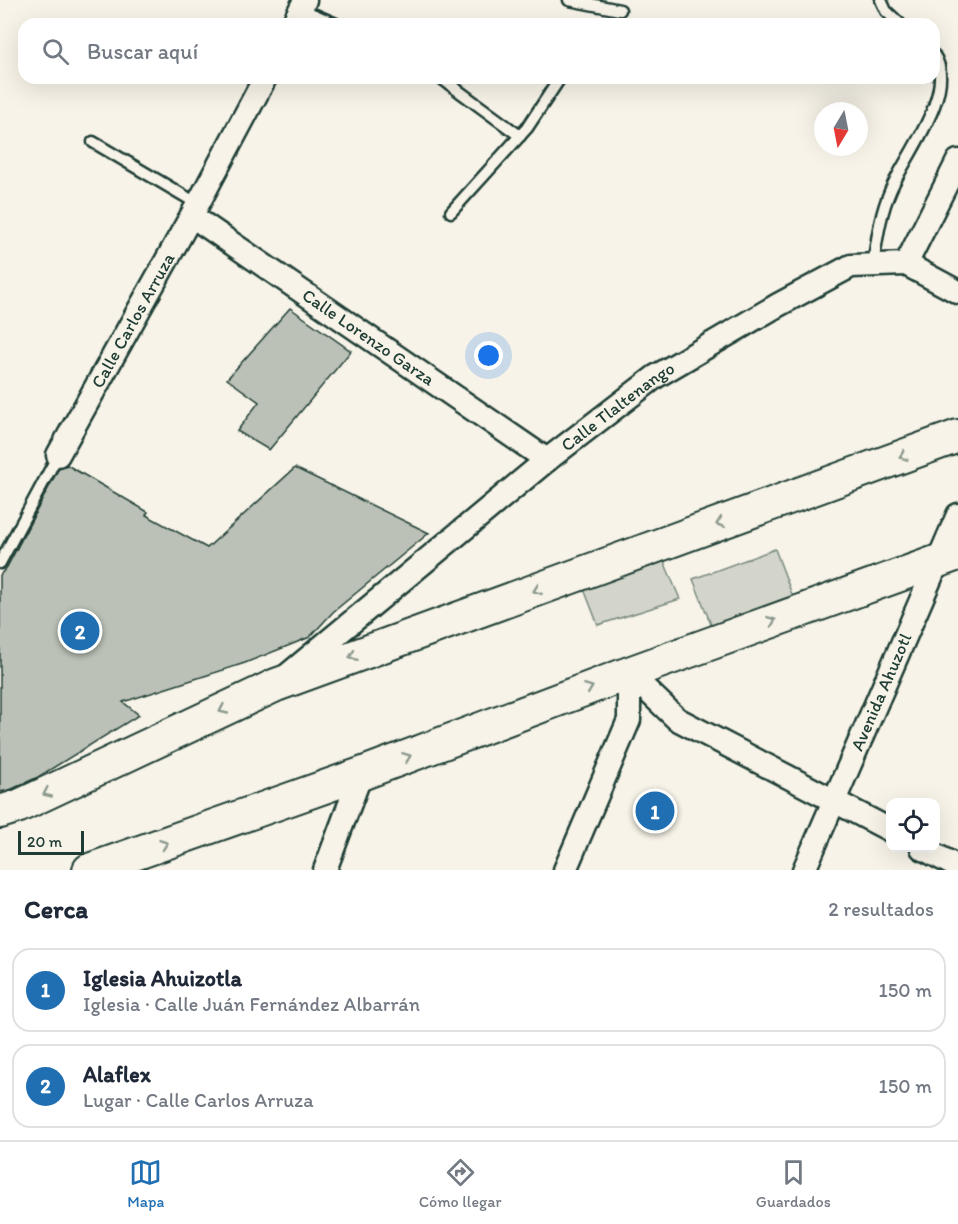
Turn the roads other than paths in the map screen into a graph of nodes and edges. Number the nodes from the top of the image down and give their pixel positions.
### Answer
1 (569, 0) edge
2 (881, 0) edge
3 (620, 10) dead end
4 (300, 11) edge
5 (319, 18) edge
6 (894, 18) edge
7 (262, 84) edge
8 (449, 84) edge
9 (556, 84) edge
10 (940, 84) edge
11 (520, 136) junction
12 (93, 142) dead end
13 (958, 161) edge
14 (195, 210) junction
15 (451, 212) dead end
16 (906, 264) junction
17 (873, 265) junction
18 (958, 292) edge
19 (958, 436) edge
20 (58, 455) joint
21 (547, 460) junction
22 (958, 515) edge
23 (948, 557) edge
24 (0, 563) edge
25 (629, 673) junction
26 (276, 685) junction
27 (361, 774) junction
28 (834, 800) junction
29 (0, 812) edge
30 (886, 827) edge
31 (930, 852) edge
32 (958, 867) edge
33 (88, 870) edge
34 (325, 870) edge
35 (565, 870) edge
36 (804, 870) edge

1 - 3 lane
2 - 6 lane
4 - 5 lane
7 - 14 street, Calle Carlos Arruza
8 - 11 lane
9 - 11 lane
10 - 17 lane
11 - 15 lane
12 - 14 lane
13 - 16 street
14 - 20 street, Calle Carlos Arruza
14 - 21 street, Calle Lorenzo Garza
16 - 17 street, Calle Tlaltenango
16 - 18 street
17 - 21 street, Calle Tlaltenango
19 -> 26 main road
20 - 24 lane, Calle Carlos Arruza
21 - 26 street, Calle Tlaltenango
22 - 23 street, Avenida Ahuzotl
25 -> 23 main road
23 - 28 street, Avenida Ahuzotl
27 -> 25 main road
25 - 28 street
25 - 35 street
26 -> 29 main road
33 -> 27 main road
27 - 34 street
28 - 30 street
28 - 36 street, Avenida Ahuzotl
31 - 32 street

